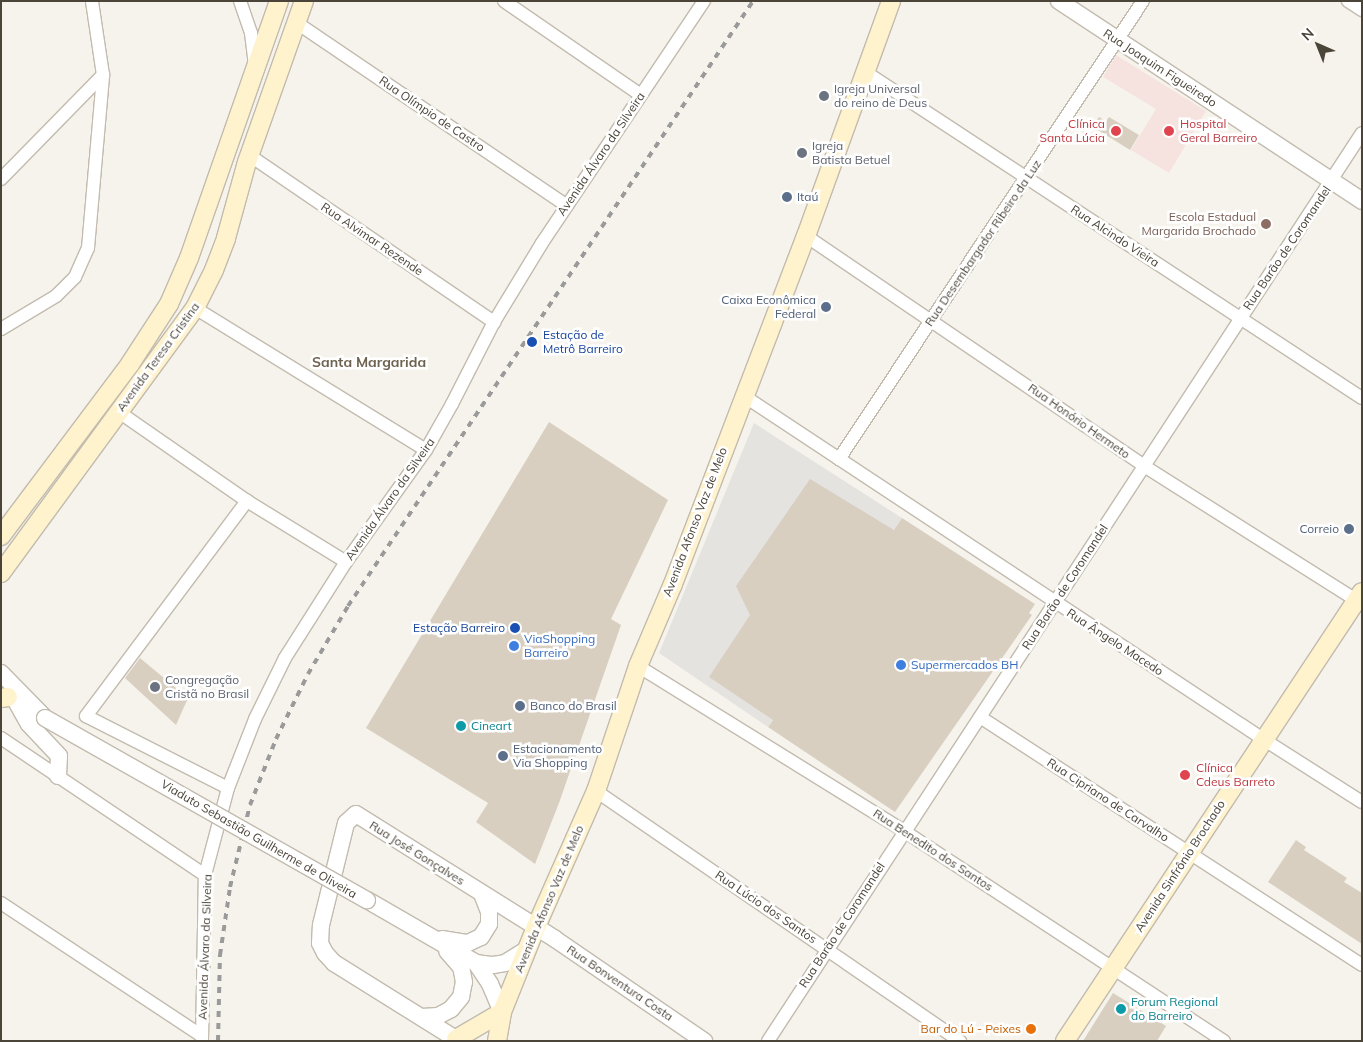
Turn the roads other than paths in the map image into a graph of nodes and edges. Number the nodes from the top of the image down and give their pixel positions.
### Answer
1 (92, 1) edge
2 (240, 1) edge
3 (278, 1) edge
4 (304, 1) edge
5 (504, 1) edge
6 (704, 1) edge
7 (891, 1) edge
8 (1059, 1) edge
9 (1143, 1) edge
10 (1348, 1) edge
11 (1362, 10) edge
12 (297, 23) junction
13 (1118, 40) junction
14 (255, 68) junction
15 (867, 73) junction
16 (103, 75) junction
17 (642, 95) junction
18 (1362, 133) edge
19 (249, 155) junction
20 (1026, 177) junction
21 (1, 179) edge
22 (1332, 181) junction
23 (1362, 202) edge
24 (566, 205) junction
25 (806, 236) junction
26 (195, 308) junction
27 (1240, 318) junction
28 (932, 320) junction
29 (494, 322) junction
30 (1, 329) edge
31 (744, 396) junction
32 (1362, 398) edge
33 (119, 412) junction
34 (426, 450) junction
35 (839, 459) junction
36 (1144, 466) junction
37 (247, 501) junction
38 (1, 536) edge
39 (346, 562) junction
40 (1, 573) edge
41 (1359, 596) edge
42 (1055, 602) junction
43 (638, 666) junction
44 (1, 672) edge
45 (7, 697) edge
46 (44, 717) junction
47 (980, 717) junction
48 (1, 738) edge
49 (1263, 739) junction
50 (58, 776) junction
51 (228, 788) junction
52 (596, 791) junction
53 (1362, 802) edge
54 (904, 831) junction
55 (1189, 852) junction
56 (205, 875) junction
57 (482, 894) junction
58 (1, 903) edge
59 (536, 927) junction
60 (436, 938) junction
61 (827, 949) junction
62 (527, 950) junction
63 (476, 963) junction
64 (1362, 965) edge
65 (1113, 968) junction
66 (502, 1012) junction
67 (422, 1017) junction
68 (202, 1039) edge
69 (457, 1040) edge
70 (497, 1041) edge
71 (704, 1041) edge
72 (768, 1041) edge
73 (960, 1041) edge
74 (1065, 1041) edge
75 (1224, 1041) edge

1 - 16 street
2 - 14 street
3 - 14 main road, Avenida Teresa Cristina
4 - 12 main road, Avenida Teresa Cristina
5 - 17 street
6 - 17 street, Avenida Álvaro da Silveira
7 - 15 main road, Avenida Afonso Vaz de Melo
8 - 13 street, Rua Joaquim Figueiredo
9 - 13 street, Rua Desembargador Ribeiro da Luz
10 - 11 street
12 - 19 main road, Avenida Teresa Cristina
12 - 24 street, Rua Olímpio de Castro
13 - 20 street, Rua Desembargador Ribeiro da Luz
13 - 22 street, Rua Joaquim Figueiredo
14 - 38 main road, Avenida Teresa Cristina
15 - 20 street, Rua Alcindo Vieira
15 - 25 main road, Avenida Afonso Vaz de Melo
16 - 21 street
16 - 30 street
17 - 24 street, Avenida Álvaro da Silveira
18 - 22 street, Rua Barão de Coromandel
19 - 26 main road, Avenida Teresa Cristina
19 - 29 street, Rua Alvimar Rezende
20 - 27 street, Rua Alcindo Vieira
20 - 28 street, Rua Desembargador Ribeiro da Luz
22 - 23 street, Rua Joaquim Figueiredo
22 - 27 street, Rua Barão de Coromandel
24 - 29 street, Avenida Álvaro da Silveira
25 - 28 street, Rua Honório Hermeto
25 - 31 main road, Avenida Afonso Vaz de Melo
26 - 33 main road, Avenida Teresa Cristina
26 - 34 street
27 - 32 street, Rua Alcindo Vieira
27 - 36 street, Rua Barão de Coromandel
28 - 35 street, Rua Desembargador Ribeiro da Luz
28 - 36 street, Rua Honório Hermeto
29 - 34 street, Avenida Álvaro da Silveira
31 - 35 street, Rua Ângelo Macedo
31 - 43 main road, Avenida Afonso Vaz de Melo
33 - 37 street
33 - 40 main road, Avenida Teresa Cristina
34 - 39 street, Avenida Álvaro da Silveira
35 - 42 street, Rua Ângelo Macedo
36 - 41 street, Rua Honório Hermeto
36 - 42 street, Rua Barão de Coromandel
37 - 39 street
37 - 51 street
39 - 51 street, Avenida Álvaro da Silveira
41 - 49 main road, Avenida Sinfrônio Brochado
42 - 47 street, Rua Barão de Coromandel
42 - 49 street, Rua Ângelo Macedo
43 - 52 main road, Avenida Afonso Vaz de Melo
43 - 54 street, Rua Benedito dos Santos
44 - 46 street, Viaduto Sebastião Guilherme de Oliveira
45 - 46 street, Viaduto Sebastião Guilherme de Oliveira
45 - 50 street
46 - 60 street, Viaduto Sebastião Guilherme de Oliveira, bridge
47 - 54 street, Rua Barão de Coromandel
47 - 55 street, Rua Cipriano de Carvalho
48 - 50 street
49 - 53 street, Rua Ângelo Macedo
49 - 55 main road, Avenida Sinfrônio Brochado
50 - 56 street
51 - 56 street, Avenida Álvaro da Silveira
52 - 59 main road, Avenida Afonso Vaz de Melo
52 - 61 street, Rua Lúcio dos Santos
54 - 61 street, Rua Barão de Coromandel
54 - 65 street, Rua Benedito dos Santos
55 - 64 street, Rua Cipriano de Carvalho
55 - 65 main road, Avenida Sinfrônio Brochado
56 - 68 street, Avenida Álvaro da Silveira
57 - 59 street, Rua José Gonçalves
57 - 60 street
57 - 67 street, Rua José Gonçalves
58 - 68 street
59 - 62 main road, Avenida Afonso Vaz de Melo
59 - 71 street, Rua Bonventura Costa
60 - 63 street, Viaduto Sebastião Guilherme de Oliveira
60 - 67 street
61 - 72 street, Rua Barão de Coromandel
61 - 73 street, Rua Lúcio dos Santos
62 - 63 street
62 - 66 main road, Avenida Afonso Vaz de Melo
63 - 66 street, Viaduto Sebastião Guilherme de Oliveira
65 - 74 main road, Avenida Sinfrônio Brochado
65 - 75 street, Rua Benedito dos Santos
66 - 69 main road
66 - 70 main road, Avenida Afonso Vaz de Melo
67 - 69 street, Rua José Gonçalves

